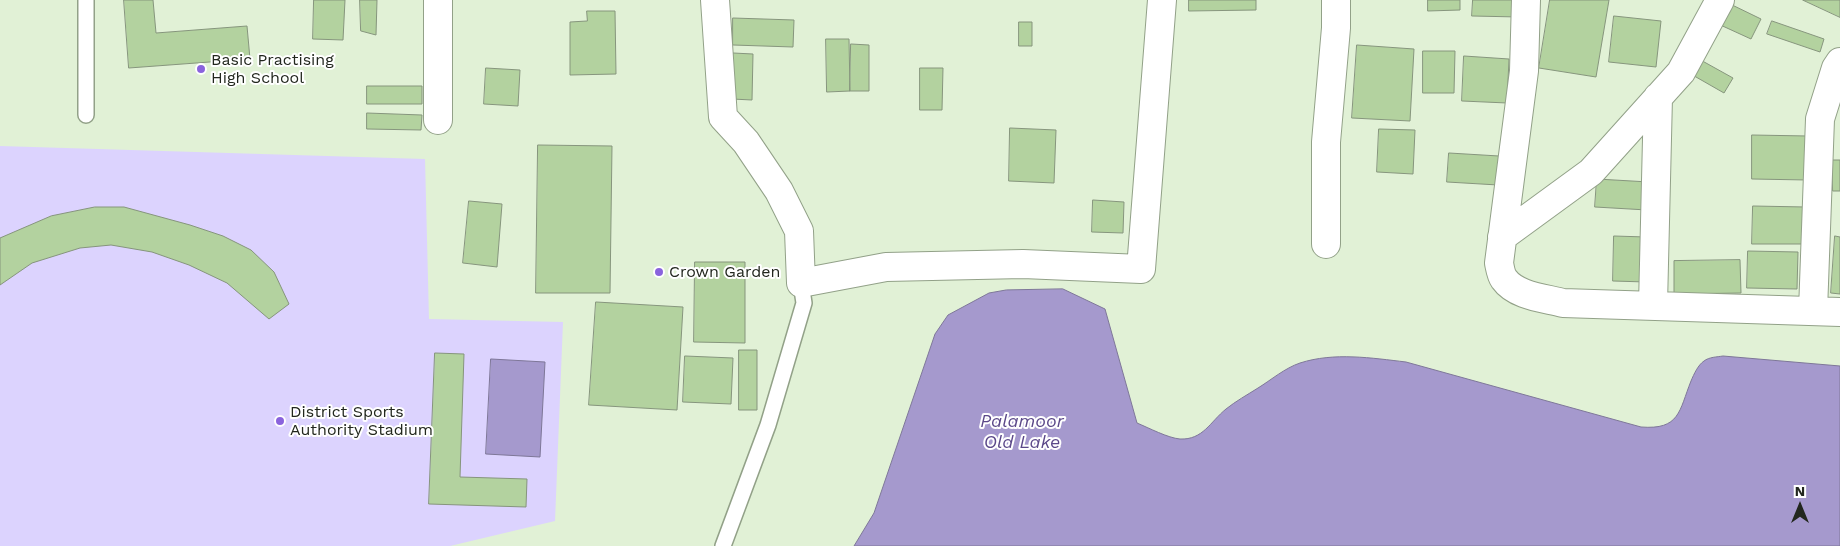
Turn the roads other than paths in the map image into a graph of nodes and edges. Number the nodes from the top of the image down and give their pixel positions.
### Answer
1 (86, 0) edge
2 (438, 0) edge
3 (715, 0) edge
4 (1162, 0) edge
5 (1336, 0) edge
6 (1526, 0) edge
7 (1720, 0) edge
8 (1840, 62) edge
9 (1658, 97) junction
10 (86, 115) dead end
11 (438, 120) dead end
12 (1502, 237) junction
13 (1326, 244) dead end
14 (801, 284) junction
15 (1654, 305) junction
16 (1813, 311) junction
17 (1840, 312) edge
18 (723, 546) edge

1 - 10 lane
2 - 11 street
3 - 14 street
4 - 14 street
5 - 13 street
6 - 12 street
7 - 9 street
8 - 16 street
9 - 12 street
9 - 15 street
12 - 15 street
14 - 18 lane
15 - 16 street
16 - 17 street

